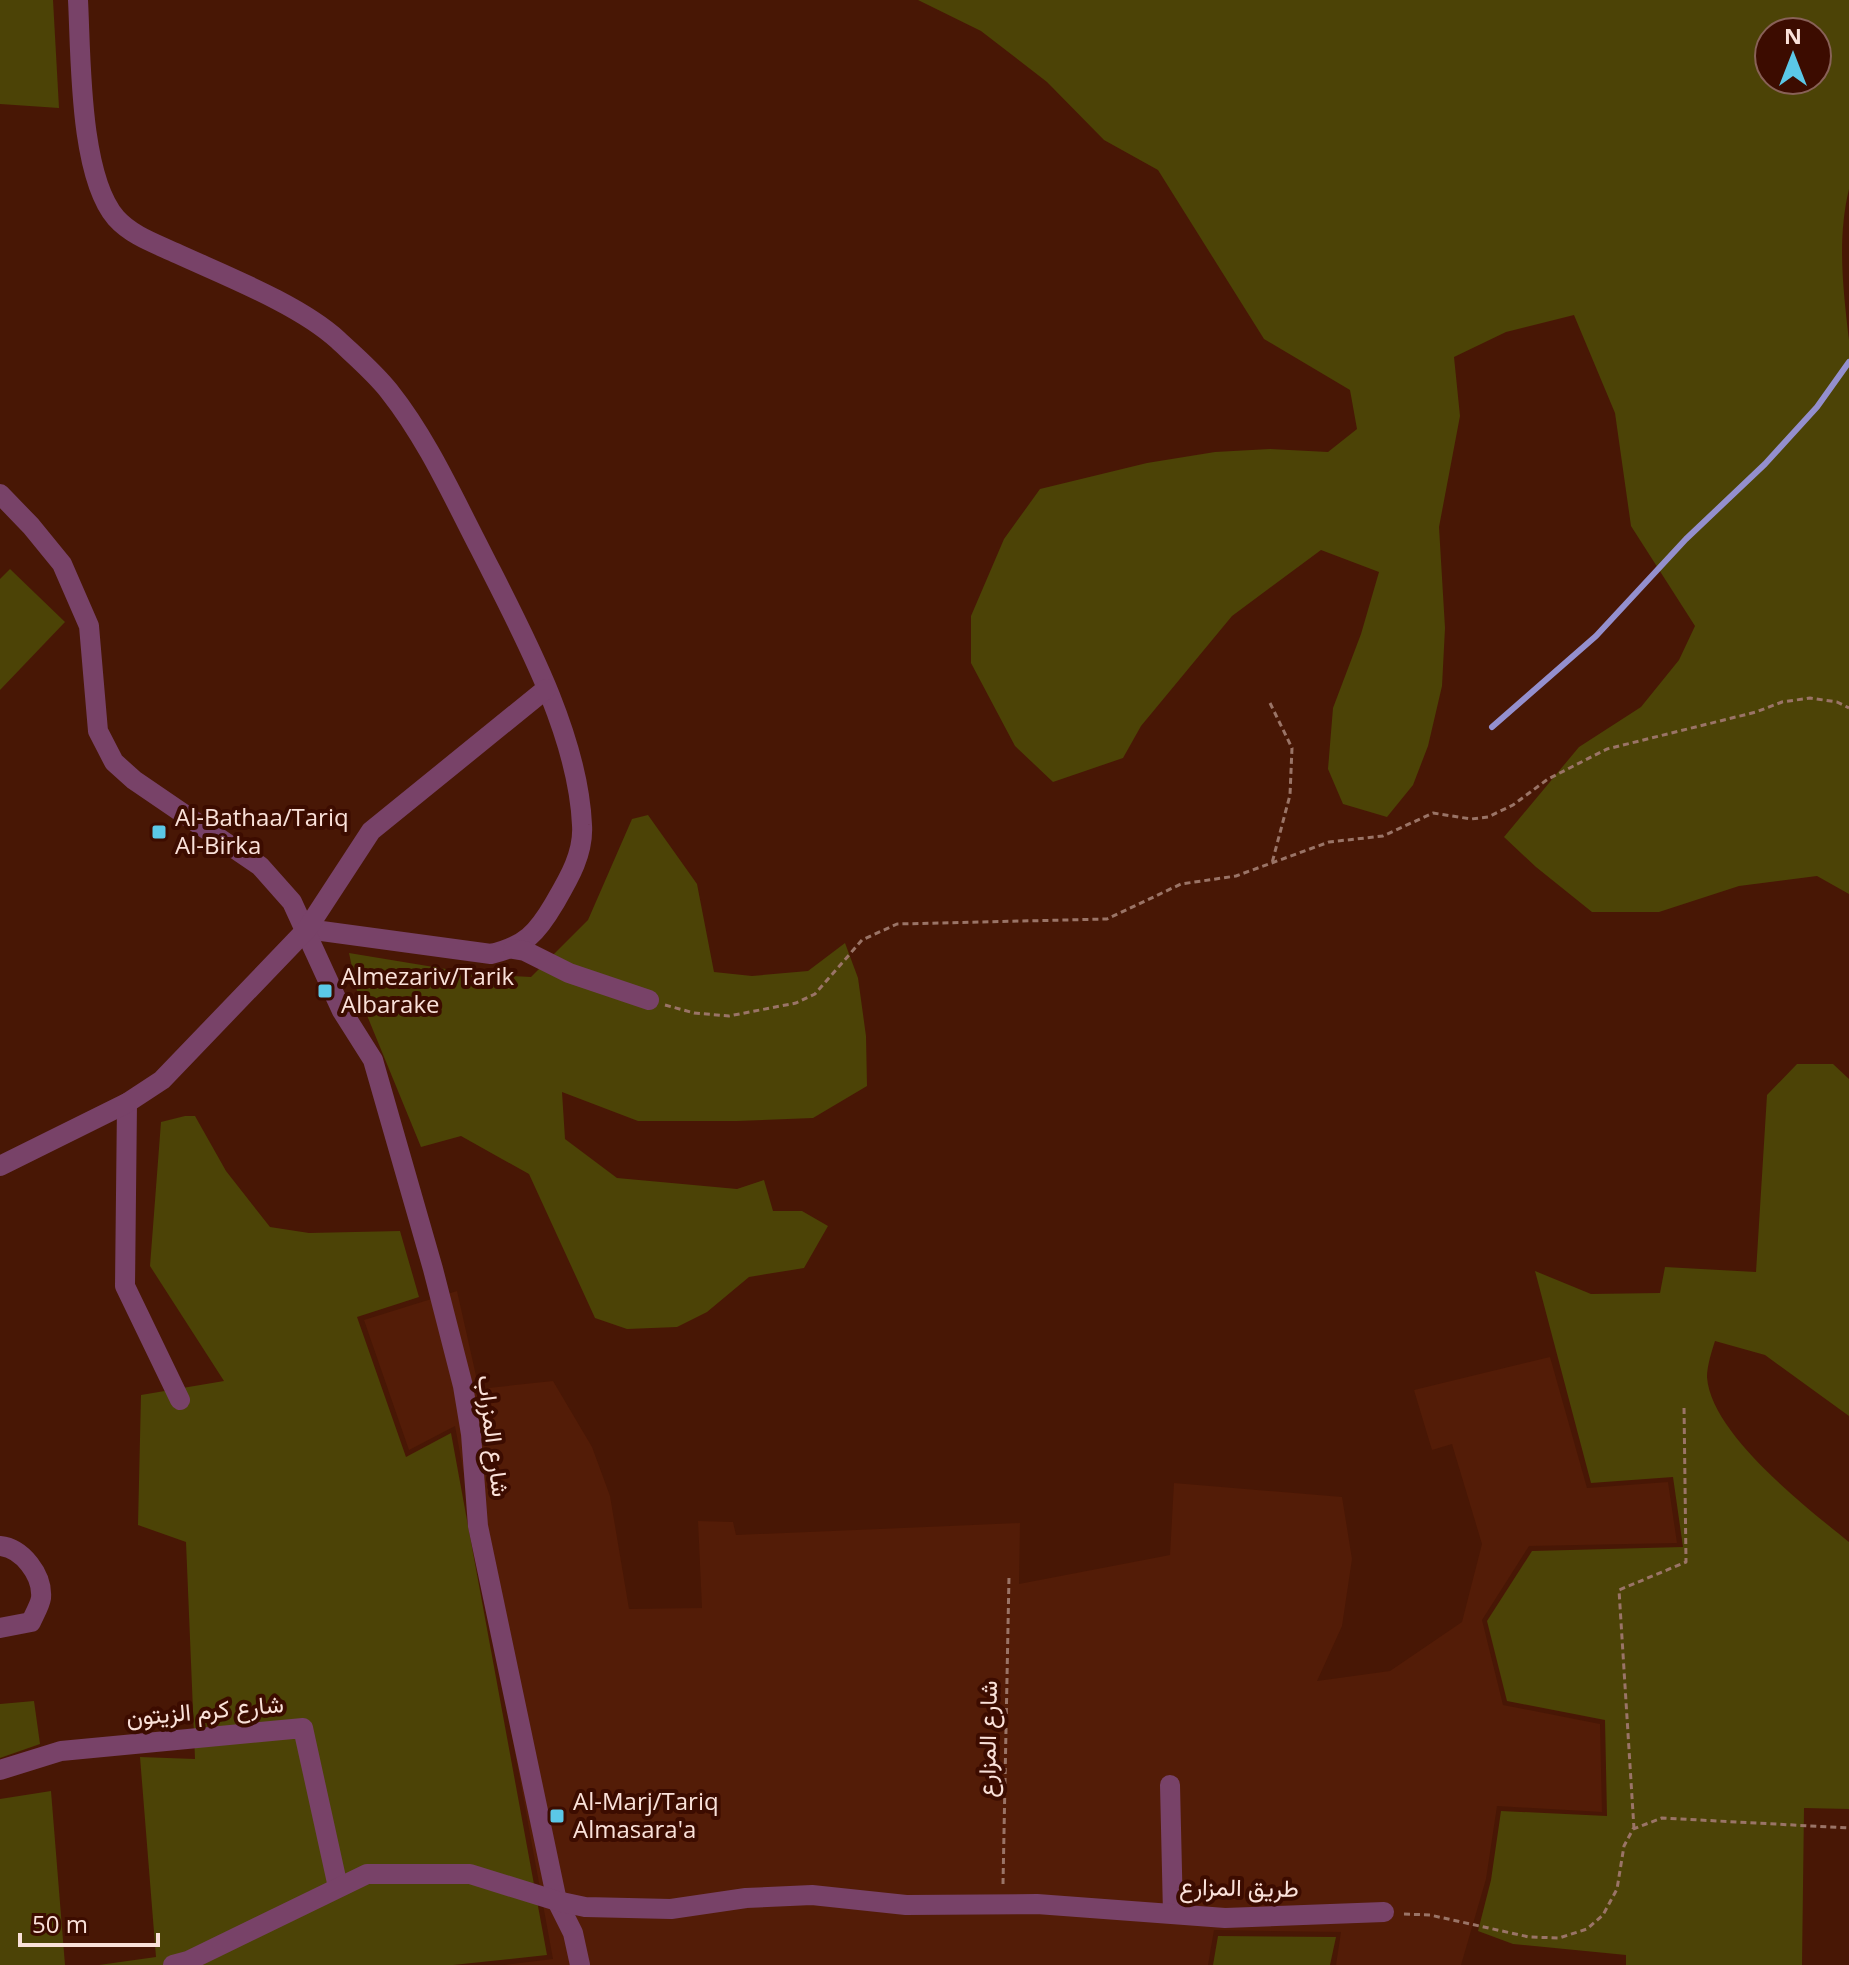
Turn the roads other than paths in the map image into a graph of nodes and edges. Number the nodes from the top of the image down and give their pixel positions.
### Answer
1 (78, 0) edge
2 (0, 494) edge
3 (546, 689) junction
4 (307, 929) junction
5 (513, 949) junction
6 (649, 1000) road end
7 (127, 1103) junction
8 (0, 1166) edge
9 (180, 1400) dead end
10 (0, 1546) edge
11 (0, 1628) edge
12 (0, 1770) edge
13 (1170, 1785) dead end
14 (338, 1887) junction
15 (557, 1901) junction
16 (1384, 1912) road end
17 (1173, 1914) junction
18 (173, 1965) edge
19 (580, 1965) edge

1 - 3 street
2 - 4 street, شارع المزراب
3 - 4 street
3 - 5 street
4 - 5 street
4 - 7 street
4 - 15 street, شارع المزراب
5 - 6 street
7 - 8 street
7 - 9 street
10 - 11 street
12 - 14 street, شارع كرم الزيتون
13 - 17 street
14 - 15 street, طريق المزارع
14 - 18 street, طريق المزارع
15 - 17 street, طريق المزارع
15 - 19 street, شارع المزراب
16 - 17 street, طريق المزارع

